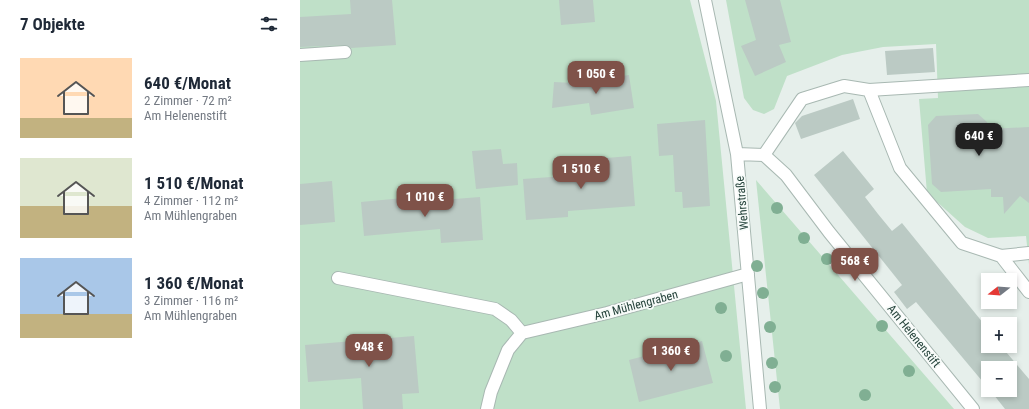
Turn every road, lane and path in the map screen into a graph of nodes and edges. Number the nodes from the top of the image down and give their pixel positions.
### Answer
1 (705, 0) edge
2 (345, 52) dead end
3 (300, 55) edge
4 (1029, 80) edge
5 (869, 90) junction
6 (737, 154) junction
7 (764, 155) junction
8 (1029, 253) edge
9 (1001, 256) junction
10 (748, 274) junction
11 (338, 278) dead end
12 (1029, 292) edge
13 (522, 334) junction
14 (487, 409) edge
15 (760, 409) edge
16 (973, 409) edge

1 - 6 street, Wehrstraße
2 - 3 street
4 - 5 street
5 - 7 street
5 - 9 street
6 - 7 street
6 - 10 street, Wehrstraße
7 - 16 street, Am Helenenstift
8 - 9 street
9 - 12 street
10 - 13 street, Am Mühlengraben
10 - 15 street, Wehrstraße
11 - 13 street
13 - 14 street

